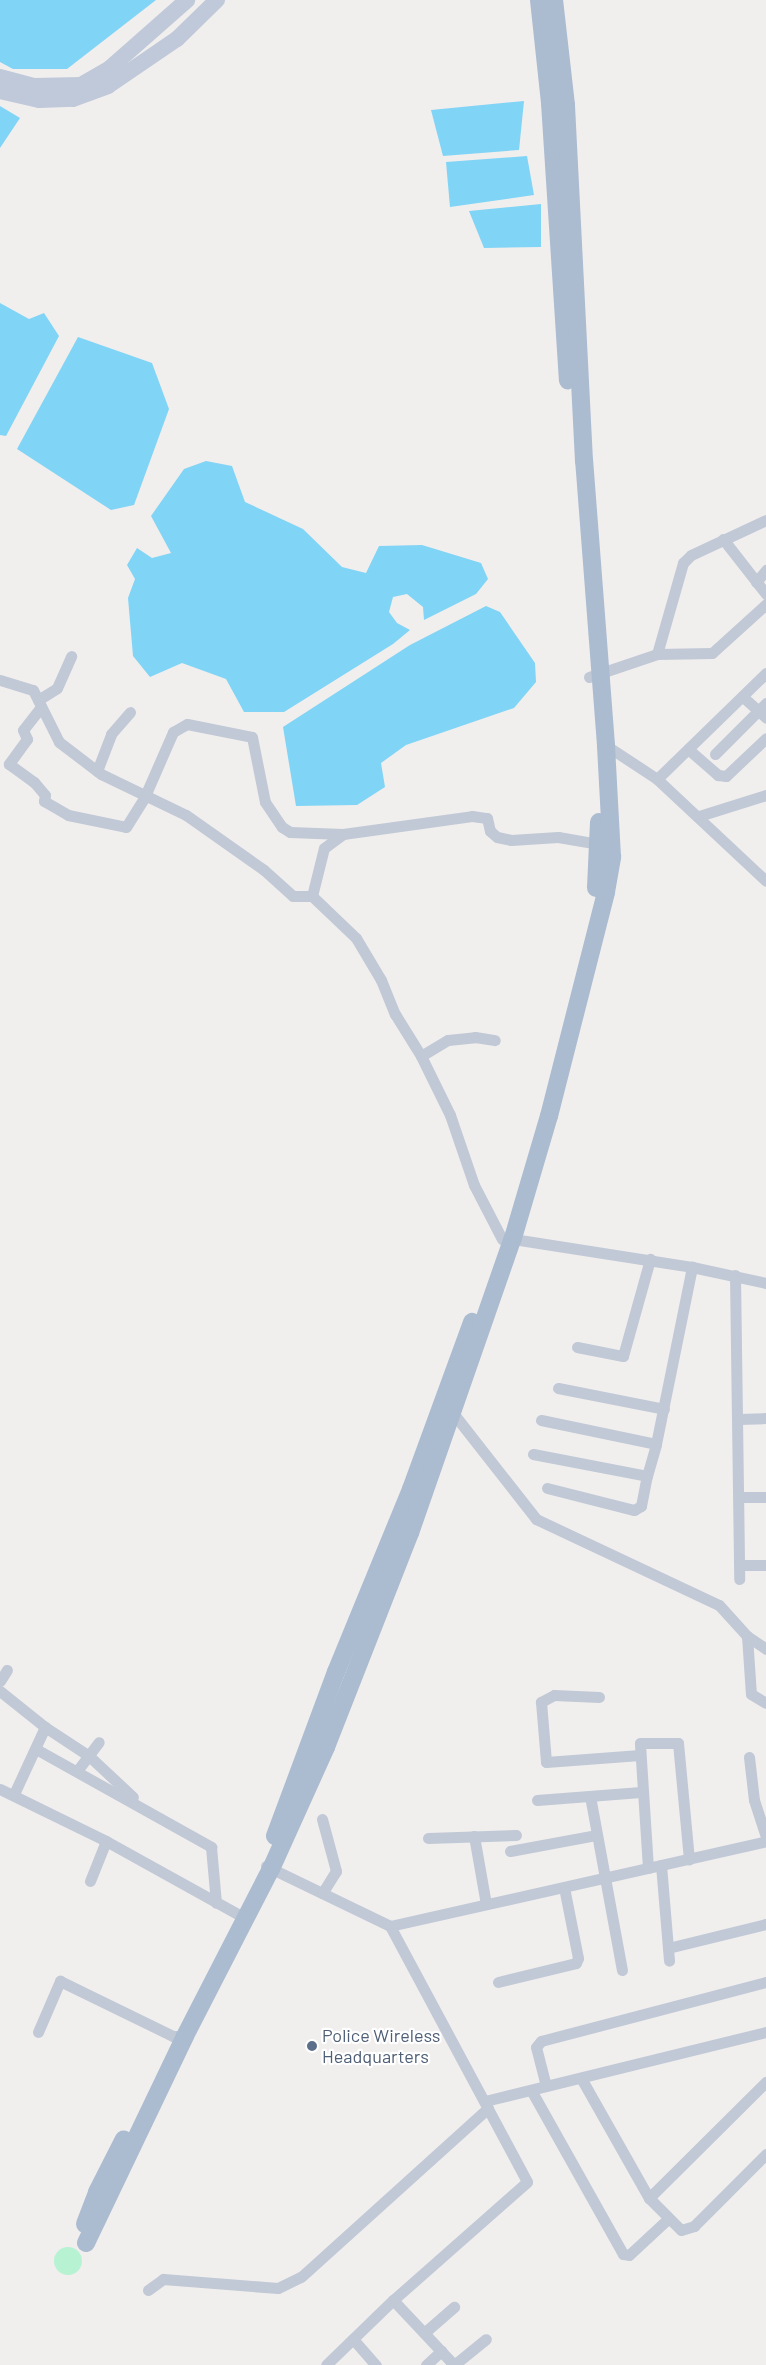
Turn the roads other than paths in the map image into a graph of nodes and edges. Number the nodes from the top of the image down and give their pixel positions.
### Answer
1 (187, 0) edge
2 (217, 0) edge
3 (539, 0) edge
4 (554, 0) edge
5 (0, 77) edge
6 (0, 91) edge
7 (766, 520) edge
8 (723, 539) junction
9 (766, 570) edge
10 (756, 582) junction
11 (766, 594) edge
12 (766, 604) edge
13 (657, 654) junction
14 (71, 656) dead end
15 (766, 673) edge
16 (594, 676) junction
17 (0, 680) edge
18 (743, 697) junction
19 (40, 704) junction
20 (763, 711) edge
21 (130, 712) dead end
22 (766, 738) edge
23 (602, 744) junction
24 (688, 749) junction
25 (714, 754) dead end
26 (98, 772) junction
27 (657, 779) junction
28 (766, 795) edge
29 (145, 796) junction
30 (699, 816) junction
31 (343, 834) junction
32 (599, 844) junction
33 (766, 881) edge
34 (312, 896) junction
35 (495, 1040) dead end
36 (421, 1056) junction
37 (506, 1238) junction
38 (650, 1259) junction
39 (692, 1266) junction
40 (735, 1275) junction
41 (766, 1283) edge
42 (577, 1347) dead end
43 (558, 1388) dead end
44 (664, 1409) junction
45 (453, 1413) junction
46 (766, 1418) edge
47 (739, 1419) junction
48 (541, 1420) dead end
49 (656, 1444) junction
50 (533, 1454) dead end
51 (647, 1476) junction
52 (547, 1488) dead end
53 (739, 1497) junction
54 (766, 1497) edge
55 (740, 1565) junction
56 (766, 1565) edge
57 (739, 1579) dead end
58 (747, 1636) junction
59 (766, 1649) edge
60 (7, 1670) dead end
61 (0, 1681) edge
62 (0, 1691) edge
63 (599, 1697) dead end
64 (766, 1703) edge
65 (45, 1727) junction
66 (99, 1742) dead end
67 (36, 1749) junction
68 (640, 1754) junction
69 (89, 1756) junction
70 (749, 1757) dead end
71 (77, 1771) junction
72 (0, 1789) edge
73 (641, 1792) junction
74 (14, 1794) junction
75 (590, 1796) junction
76 (760, 1799) edge
77 (537, 1800) dead end
78 (147, 1810) junction
79 (322, 1819) dead end
80 (516, 1835) dead end
81 (596, 1835) junction
82 (474, 1836) junction
83 (428, 1838) dead end
84 (766, 1840) edge
85 (106, 1841) junction
86 (510, 1852) dead end
87 (689, 1859) junction
88 (661, 1865) junction
89 (268, 1867) junction
90 (648, 1868) junction
91 (605, 1878) junction
92 (90, 1882) dead end
93 (564, 1887) junction
94 (322, 1893) junction
95 (216, 1904) junction
96 (486, 1904) junction
97 (241, 1916) junction
98 (766, 1924) edge
99 (390, 1926) junction
100 (668, 1948) junction
101 (669, 1961) dead end
102 (622, 1970) dead end
103 (498, 1982) dead end
104 (766, 1982) edge
105 (38, 2032) dead end
106 (766, 2032) edge
107 (179, 2036) junction
108 (581, 2078) junction
109 (766, 2082) edge
110 (546, 2086) junction
111 (532, 2090) junction
112 (487, 2105) junction
113 (766, 2154) edge
114 (649, 2198) junction
115 (669, 2218) junction
116 (83, 2241) dead end
117 (148, 2290) dead end
118 (393, 2300) junction
119 (454, 2307) dead end
120 (424, 2333) junction
121 (486, 2339) dead end
122 (354, 2340) junction
123 (441, 2351) junction
124 (326, 2365) edge
125 (376, 2365) edge
126 (426, 2365) edge
127 (454, 2365) edge

1 - 5 main road
2 - 6 main road
3 - 16 main road
4 - 16 main road
7 - 8 street
8 - 10 street
8 - 13 street
9 - 10 street
10 - 11 street
12 - 13 street
13 - 16 street
14 - 19 street
15 - 18 street
16 - 23 main road
17 - 19 street
18 - 20 street
18 - 24 street
19 - 26 street
19 - 29 street
20 - 25 street
21 - 26 street
22 - 24 street
23 - 27 street
23 - 32 main road
23 - 37 main road
24 - 27 street
26 - 29 street
27 - 30 street
28 - 30 street
29 - 31 street
29 - 34 street
30 - 33 street
31 - 32 street
31 - 34 street
32 - 37 main road
34 - 36 street
35 - 36 street
36 - 37 street
37 - 38 street
37 - 45 main road
37 - 89 main road
38 - 39 street
38 - 42 street
39 - 40 street
39 - 44 street
40 - 41 street
40 - 47 street
43 - 44 street
44 - 49 street
45 - 58 street
45 - 89 main road
46 - 47 street
47 - 53 street
48 - 49 street
49 - 51 street
50 - 51 street
51 - 52 street
53 - 54 street
53 - 55 street
55 - 56 street
55 - 57 street
58 - 59 street
58 - 64 street
60 - 61 street
62 - 65 street
63 - 68 street
65 - 67 street
65 - 69 street
66 - 69 street
67 - 71 street
67 - 74 street
68 - 73 street
68 - 87 street
69 - 71 street
69 - 78 street
70 - 76 street
71 - 78 street
72 - 74 street
73 - 75 street
73 - 90 street
74 - 85 street
75 - 77 street
75 - 81 street
76 - 84 street
78 - 95 street
79 - 94 street
80 - 82 street
81 - 86 street
81 - 91 street
82 - 83 street
82 - 96 street
84 - 87 street
85 - 92 street
85 - 95 street
87 - 88 street
88 - 90 street
88 - 100 street
89 - 94 street
89 - 97 main road
90 - 91 street
91 - 93 street
91 - 102 street
93 - 96 street
93 - 103 street
94 - 99 street
95 - 97 street
96 - 99 street
97 - 107 main road
98 - 100 street
99 - 112 street
100 - 101 street
104 - 110 street
105 - 107 street
106 - 108 street
107 - 116 main road
108 - 110 street
108 - 114 street
109 - 114 street
110 - 111 street
111 - 112 street
111 - 115 street
112 - 117 street
112 - 118 street
113 - 115 street
114 - 115 street
118 - 120 street
118 - 122 street
119 - 120 street
120 - 123 street
121 - 127 street
122 - 124 street
122 - 125 street
123 - 126 street
123 - 127 street

